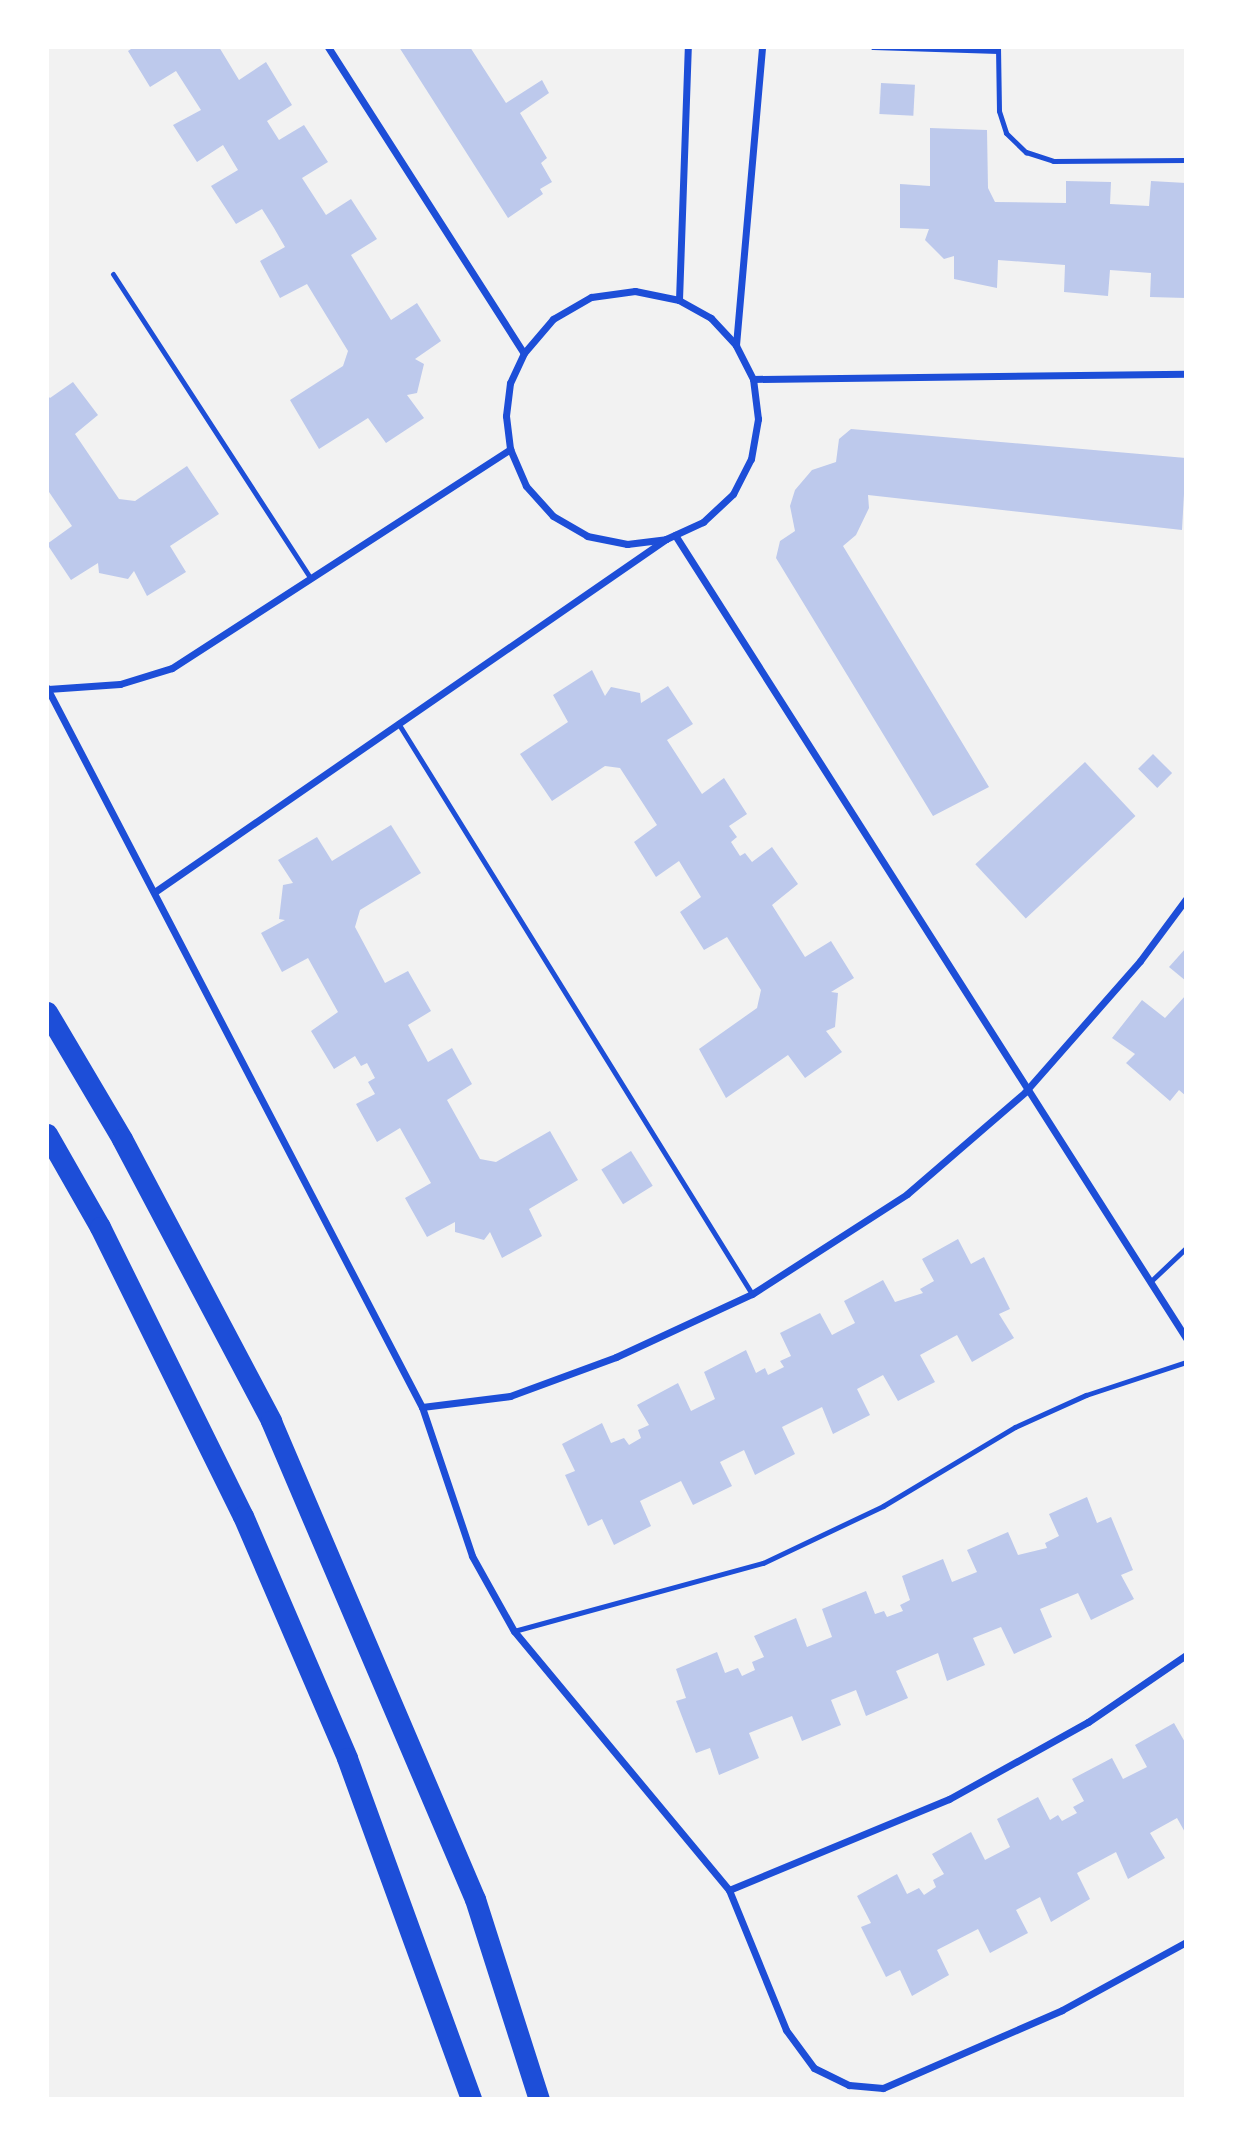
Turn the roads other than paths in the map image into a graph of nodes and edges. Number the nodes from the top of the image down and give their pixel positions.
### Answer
1 (328, 47) edge
2 (688, 47) edge
3 (762, 47) edge
4 (873, 47) edge
5 (998, 49) edge
6 (1186, 160) edge
7 (113, 274) dead end
8 (679, 300) junction
9 (736, 345) junction
10 (524, 353) junction
11 (1186, 374) edge
12 (752, 379) junction
13 (510, 449) junction
14 (675, 535) junction
15 (666, 539) junction
16 (310, 577) junction
17 (47, 689) edge
18 (398, 723) junction
19 (156, 891) junction
20 (1186, 899) edge
21 (47, 1012) edge
22 (1026, 1092) junction
23 (47, 1134) edge
24 (1186, 1248) edge
25 (1149, 1282) junction
26 (752, 1294) junction
27 (1186, 1338) edge
28 (1186, 1362) edge
29 (422, 1407) junction
30 (514, 1631) junction
31 (1186, 1655) edge
32 (729, 1890) junction
33 (1186, 1942) edge
34 (471, 2099) edge
35 (539, 2099) edge

1 - 10 street
2 - 8 street
3 - 9 street
4 - 5 lane
5 - 6 lane
7 - 16 lane
8 - 9 street
8 - 10 street
9 - 12 street
10 - 13 street
11 - 12 street
12 - 14 street
13 - 15 street
13 - 16 street
14 - 15 street
14 - 22 street
15 - 18 street
16 - 17 street
17 - 19 street
18 - 19 street
18 - 26 lane
19 - 29 street
20 - 22 street
21 - 35 highway
22 - 25 street
22 - 26 street
23 - 34 highway
24 - 25 lane
25 - 27 street
26 - 29 street
28 - 30 lane
29 - 30 street
30 - 32 street
31 - 32 street
32 - 33 street

